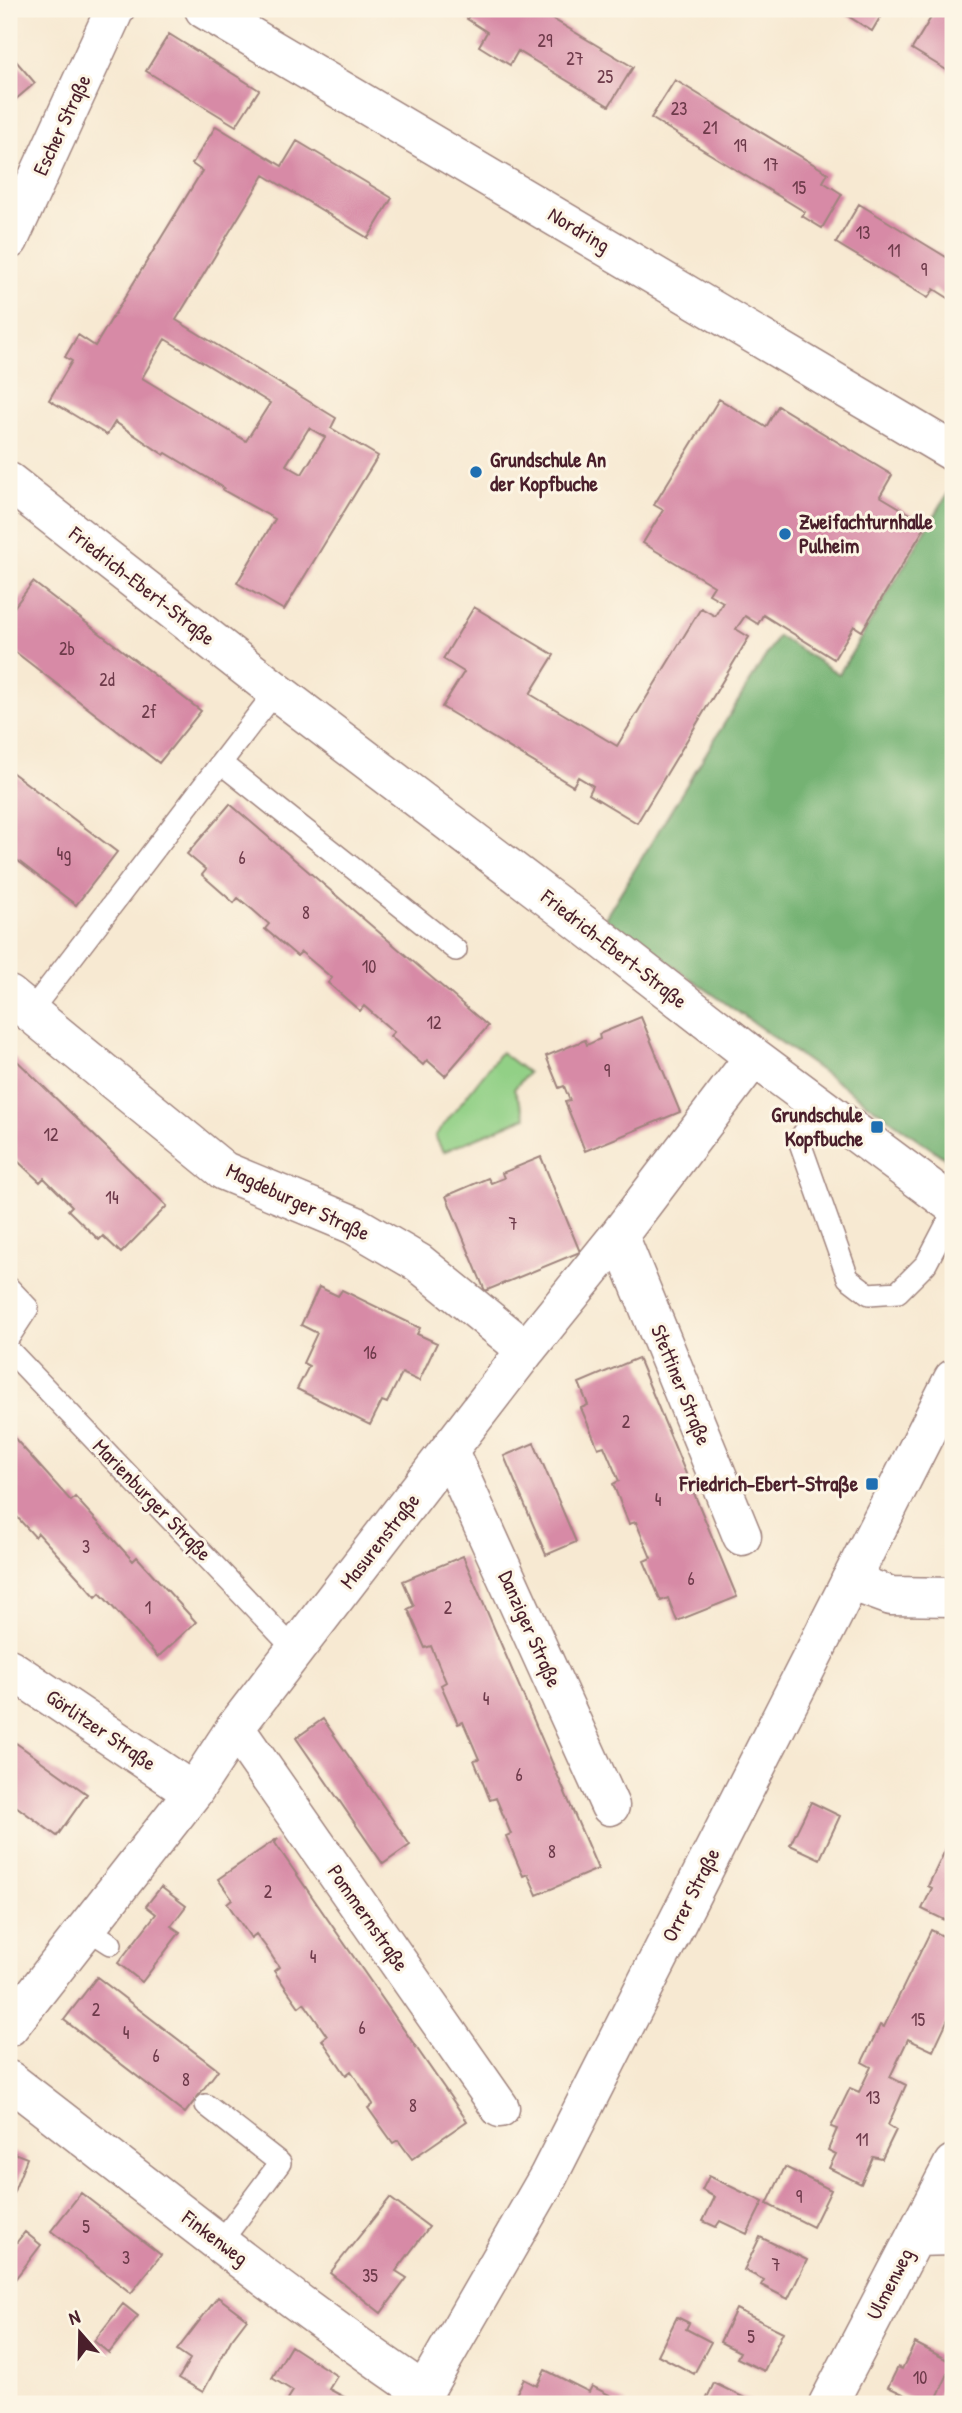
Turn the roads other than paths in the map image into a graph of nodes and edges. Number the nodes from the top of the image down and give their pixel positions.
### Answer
1 (115, 9) edge
2 (204, 9) edge
3 (9, 240) edge
4 (953, 452) edge
5 (9, 482) edge
6 (276, 691) junction
7 (222, 764) junction
8 (456, 950) dead end
9 (20, 1004) edge
10 (754, 1057) junction
11 (821, 1107) junction
12 (953, 1205) edge
13 (953, 1212) edge
14 (620, 1236) junction
15 (9, 1288) edge
16 (9, 1337) edge
17 (9, 1350) edge
18 (526, 1350) junction
19 (953, 1379) edge
20 (449, 1451) junction
21 (742, 1535) dead end
22 (850, 1581) junction
23 (953, 1597) edge
24 (295, 1650) junction
25 (9, 1668) edge
26 (235, 1728) junction
27 (193, 1792) junction
28 (610, 1806) dead end
29 (9, 2027) edge
30 (9, 2080) edge
31 (206, 2105) dead end
32 (500, 2108) dead end
33 (953, 2164) edge
34 (953, 2236) edge
35 (915, 2237) junction
36 (220, 2243) junction
37 (421, 2398) edge
38 (828, 2404) edge

1 - 3 street, Escher Straße
2 - 4 street, Nordring
5 - 6 street, Friedrich-Ebert-Straße
6 - 7 lane
6 - 10 street, Friedrich-Ebert-Straße
7 - 8 lane
7 - 9 lane
9 - 18 street, Magdeburger Straße
10 - 11 street, Friedrich-Ebert-Straße
10 - 14 street, Masurenstraße
11 - 12 street, Friedrich-Ebert-Straße
11 - 13 lane
14 - 18 street, Masurenstraße
14 - 21 street, Stettiner Straße
15 - 16 lane
17 - 24 lane, Marienburger Straße
18 - 20 street, Masurenstraße
19 - 22 street, Orrer Straße
20 - 24 street, Masurenstraße
20 - 28 street, Danziger Straße
22 - 23 street
22 - 37 street, Orrer Straße
24 - 26 street, Masurenstraße
25 - 27 street, Görlitzer Straße
26 - 27 street, Masurenstraße
26 - 32 street, Pommernstraße
27 - 29 street, Masurenstraße
30 - 36 street, Finkenweg
31 - 36 lane
33 - 35 street, Ulmenweg
34 - 35 street
35 - 38 street, Ulmenweg
36 - 37 street, Finkenweg

